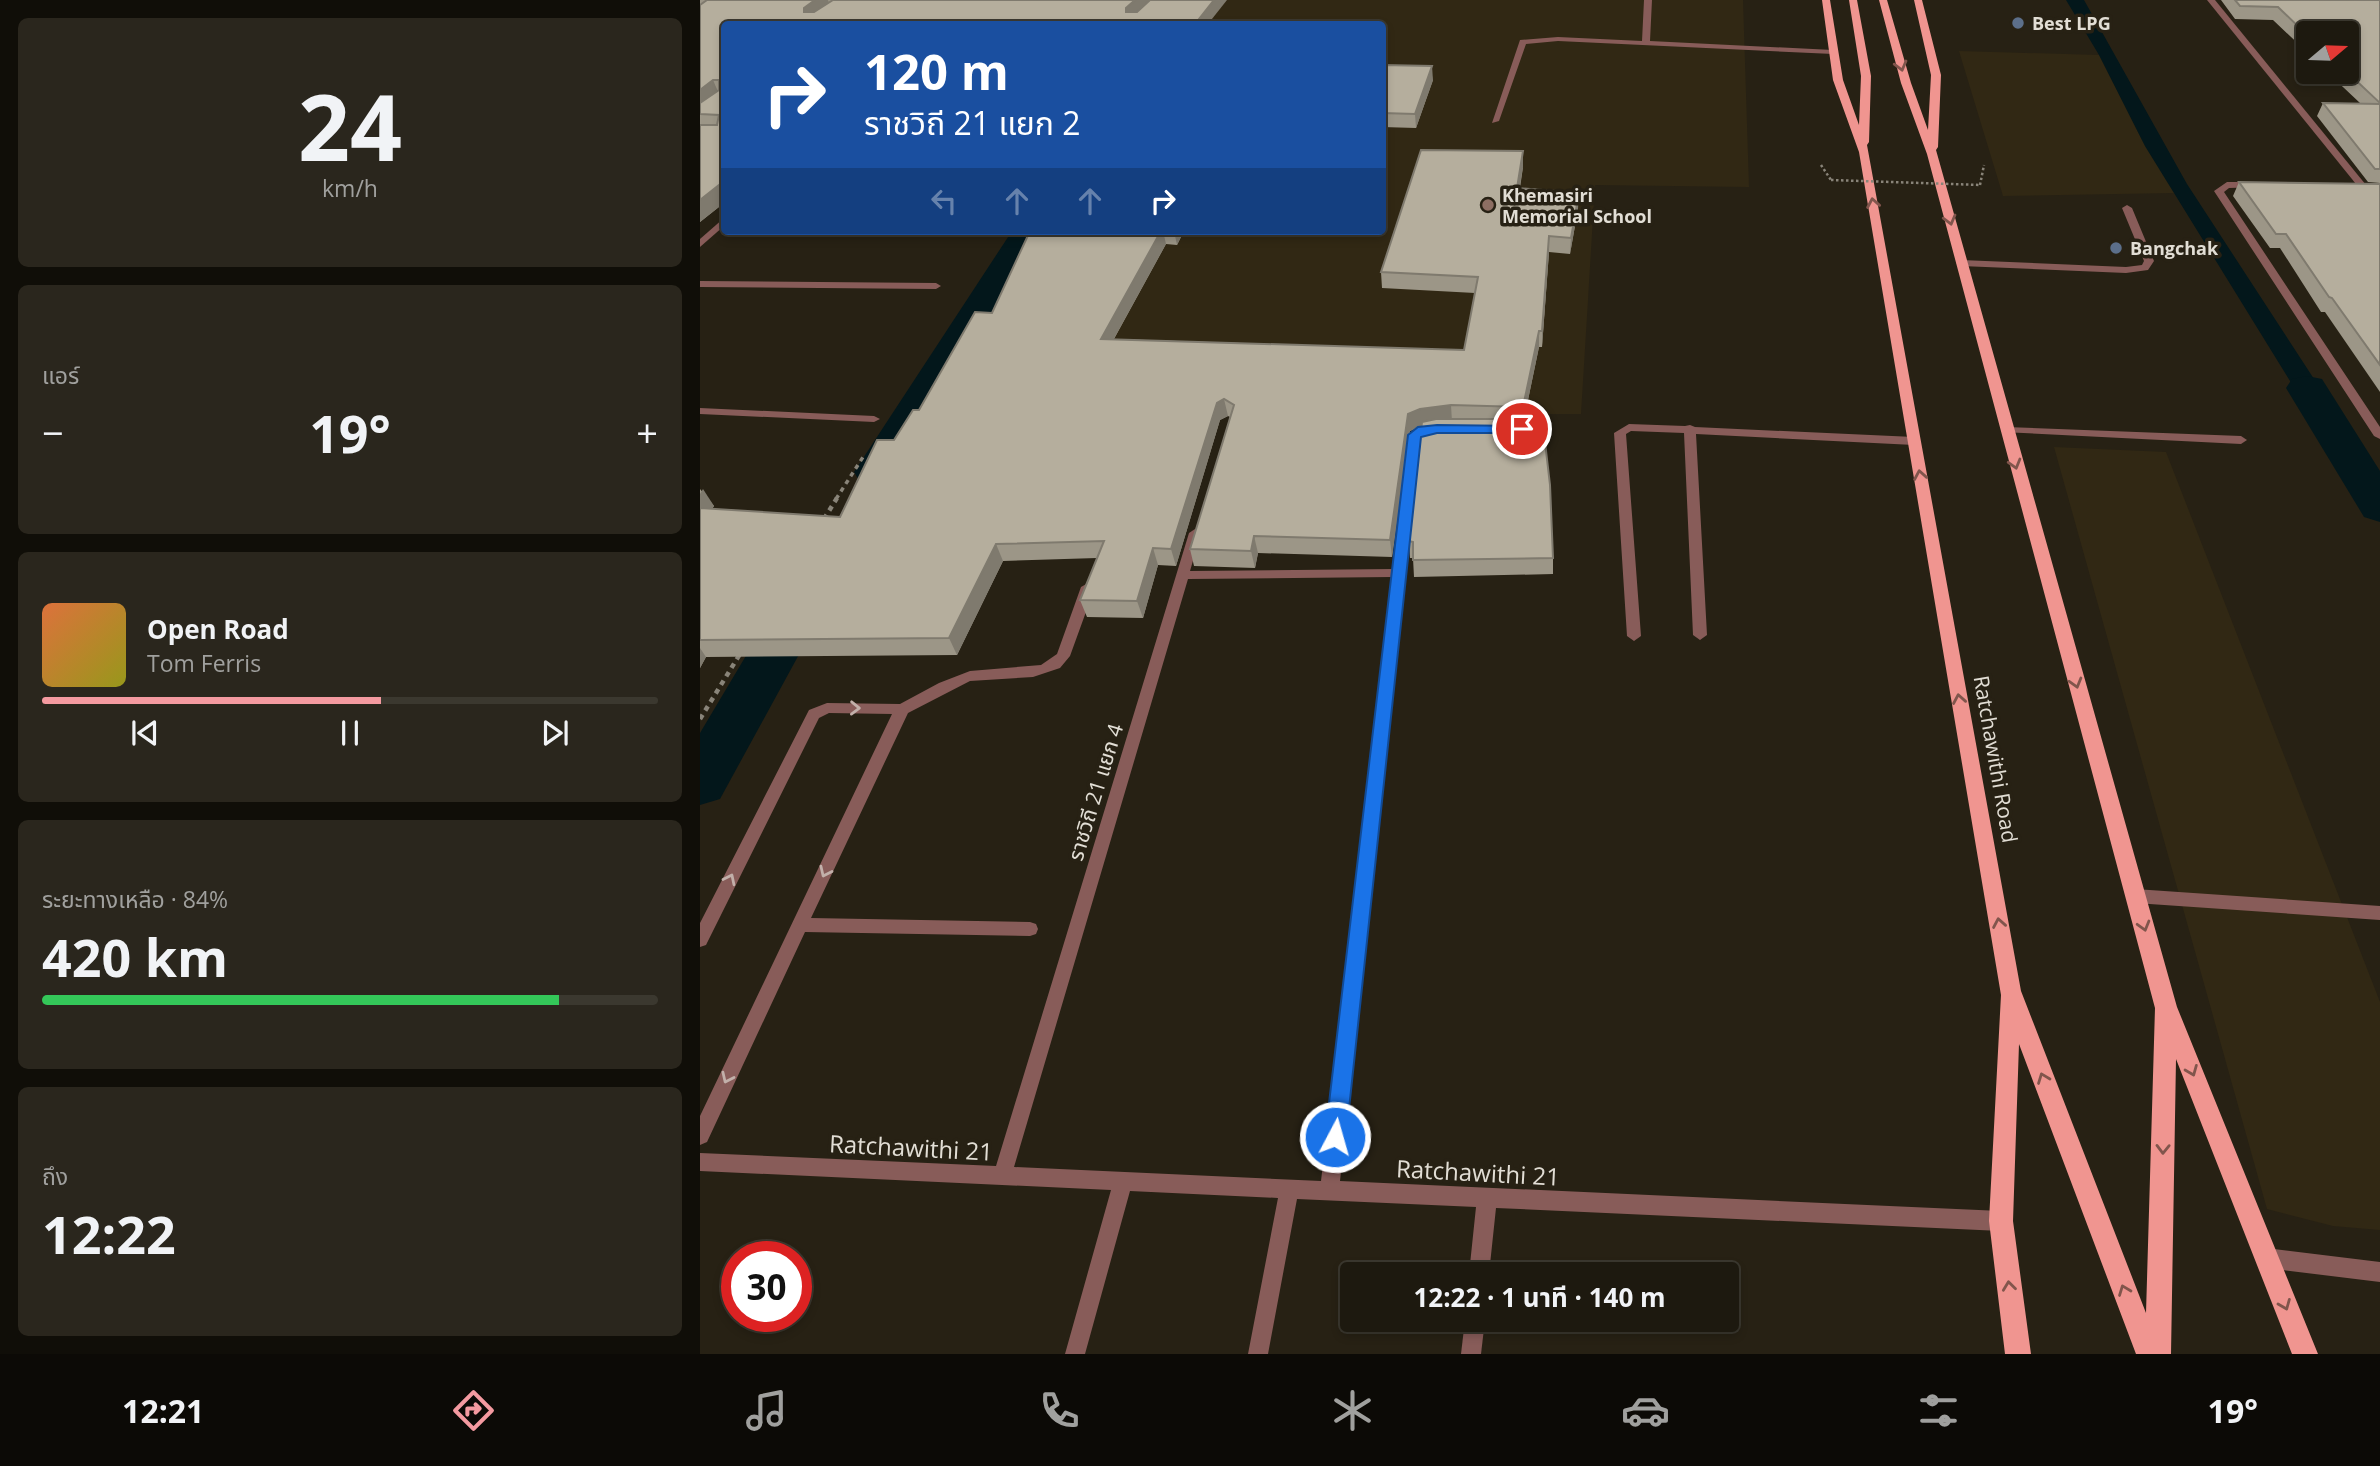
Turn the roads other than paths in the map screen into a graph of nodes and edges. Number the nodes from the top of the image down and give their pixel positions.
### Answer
1 (1648, 0) edge
2 (1826, 0) edge
3 (1853, 0) edge
4 (1883, 0) edge
5 (1917, 0) edge
6 (2211, 0) edge
7 (1646, 43) junction
8 (1833, 52) junction
9 (1495, 121) dead end
10 (1864, 152) junction
11 (1933, 154) junction
12 (2265, 185) edge
13 (2349, 187) edge
14 (2127, 208) dead end
15 (721, 224) edge
16 (700, 244) edge
17 (1961, 263) junction
18 (700, 284) edge
19 (936, 286) dead end
20 (700, 411) edge
21 (874, 419) dead end
22 (1690, 428) junction
23 (1461, 429) edge
24 (2006, 430) junction
25 (2380, 436) edge
26 (2241, 440) dead end
27 (1914, 441) junction
28 (1198, 524) edge
29 (1399, 573) junction
30 (1093, 574) edge
31 (1182, 575) junction
32 (1700, 635) dead end
33 (1634, 636) dead end
34 (902, 709) junction
35 (2135, 896) junction
36 (2380, 913) edge
37 (800, 925) junction
38 (1030, 929) dead end
39 (700, 940) edge
40 (2010, 990) junction
41 (2166, 1008) junction
42 (700, 1136) edge
43 (700, 1162) edge
44 (1002, 1176) junction
45 (1123, 1181) junction
46 (1289, 1189) junction
47 (1329, 1190) junction
48 (1487, 1197) junction
49 (2001, 1221) junction
50 (2266, 1258) junction
51 (1480, 1262) edge
52 (2380, 1272) edge
53 (1474, 1332) edge
54 (1074, 1354) edge
55 (1258, 1354) edge
56 (1471, 1354) edge
57 (2018, 1354) edge
58 (2149, 1354) edge
59 (2158, 1354) edge
60 (2305, 1354) edge

1 - 7 street
2 - 8 main road, Ratchawithi Road
3 - 10 main road, Ratchawithi Road
4 -> 11 main road
5 - 11 main road
6 - 13 street
7 - 8 street
7 - 9 street
8 - 10 main road, Ratchawithi Road
27 -> 10 main road, Ratchawithi Road
11 -> 17 main road
12 - 25 street
14 - 17 street
15 - 16 street
17 - 24 main road
18 - 19 street
20 - 21 street
22 - 27 street
22 - 32 street
22 - 33 street
23 - 29 street
24 - 26 street
24 -> 35 main road
40 -> 27 main road, Ratchawithi Road
28 - 31 street, ราชวิถี 21 แยก 4
29 - 31 street
29 - 47 street
30 - 34 street
31 - 44 street, ราชวิถี 21 แยก 4
34 -> 37 street
39 -> 34 street
35 - 36 street
35 -> 41 main road
37 - 38 street
37 -> 42 street
40 - 49 main road
58 -> 40 main road, Ratchawithi Road
41 -> 50 main road
41 -> 59 main road
43 - 44 street, Ratchawithi 21
44 - 45 street, Ratchawithi 21
45 - 46 street, Ratchawithi 21
45 - 54 street
46 - 47 street, Ratchawithi 21
46 - 55 street
47 - 48 street, Ratchawithi 21
48 - 49 street, Ratchawithi 21
48 - 51 street
57 -> 49 main road
50 - 52 street
50 -> 60 main road
53 - 56 street

